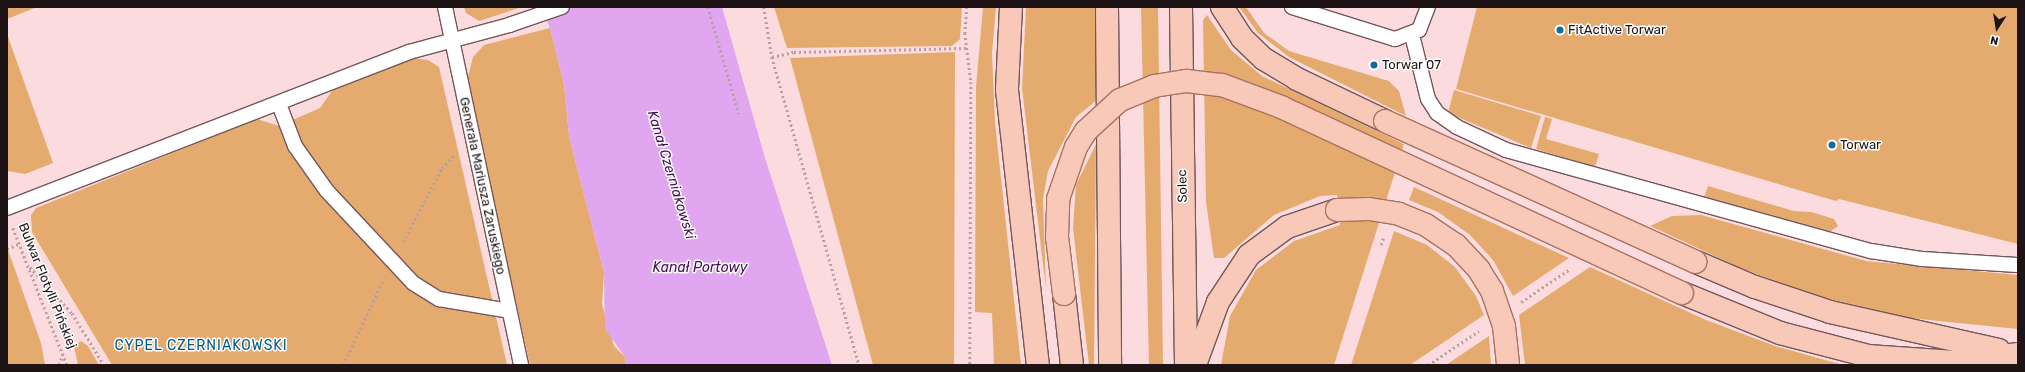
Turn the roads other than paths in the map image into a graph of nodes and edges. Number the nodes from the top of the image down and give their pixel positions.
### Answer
1 (445, 7) edge
2 (562, 7) edge
3 (1011, 7) edge
4 (1107, 7) edge
5 (1181, 7) edge
6 (1222, 7) edge
7 (1292, 7) edge
8 (1428, 7) edge
9 (1412, 35) junction
10 (451, 38) junction
11 (279, 104) junction
12 (9, 215) edge
13 (2018, 265) edge
14 (509, 310) junction
15 (1110, 341) junction
16 (2018, 354) edge
17 (521, 365) edge
18 (1038, 365) edge
19 (1072, 365) edge
20 (1110, 365) edge
21 (1117, 365) edge
22 (1186, 365) edge
23 (1195, 365) edge
24 (1508, 365) edge

1 - 10 lane, Generała Mariusza Zaruskiego
2 - 10 lane
3 - 18 main road
4 - 15 main road
5 - 22 main road, Solec
6 - 16 main road, bridge
7 - 9 lane
8 - 9 lane
9 - 13 lane
10 - 11 lane
10 - 14 lane, Generała Mariusza Zaruskiego
11 - 12 lane
11 - 14 lane
14 - 17 lane, Generała Mariusza Zaruskiego
15 - 20 main road
15 - 21 main road
16 - 19 main road, bridge
23 - 24 main road, bridge

